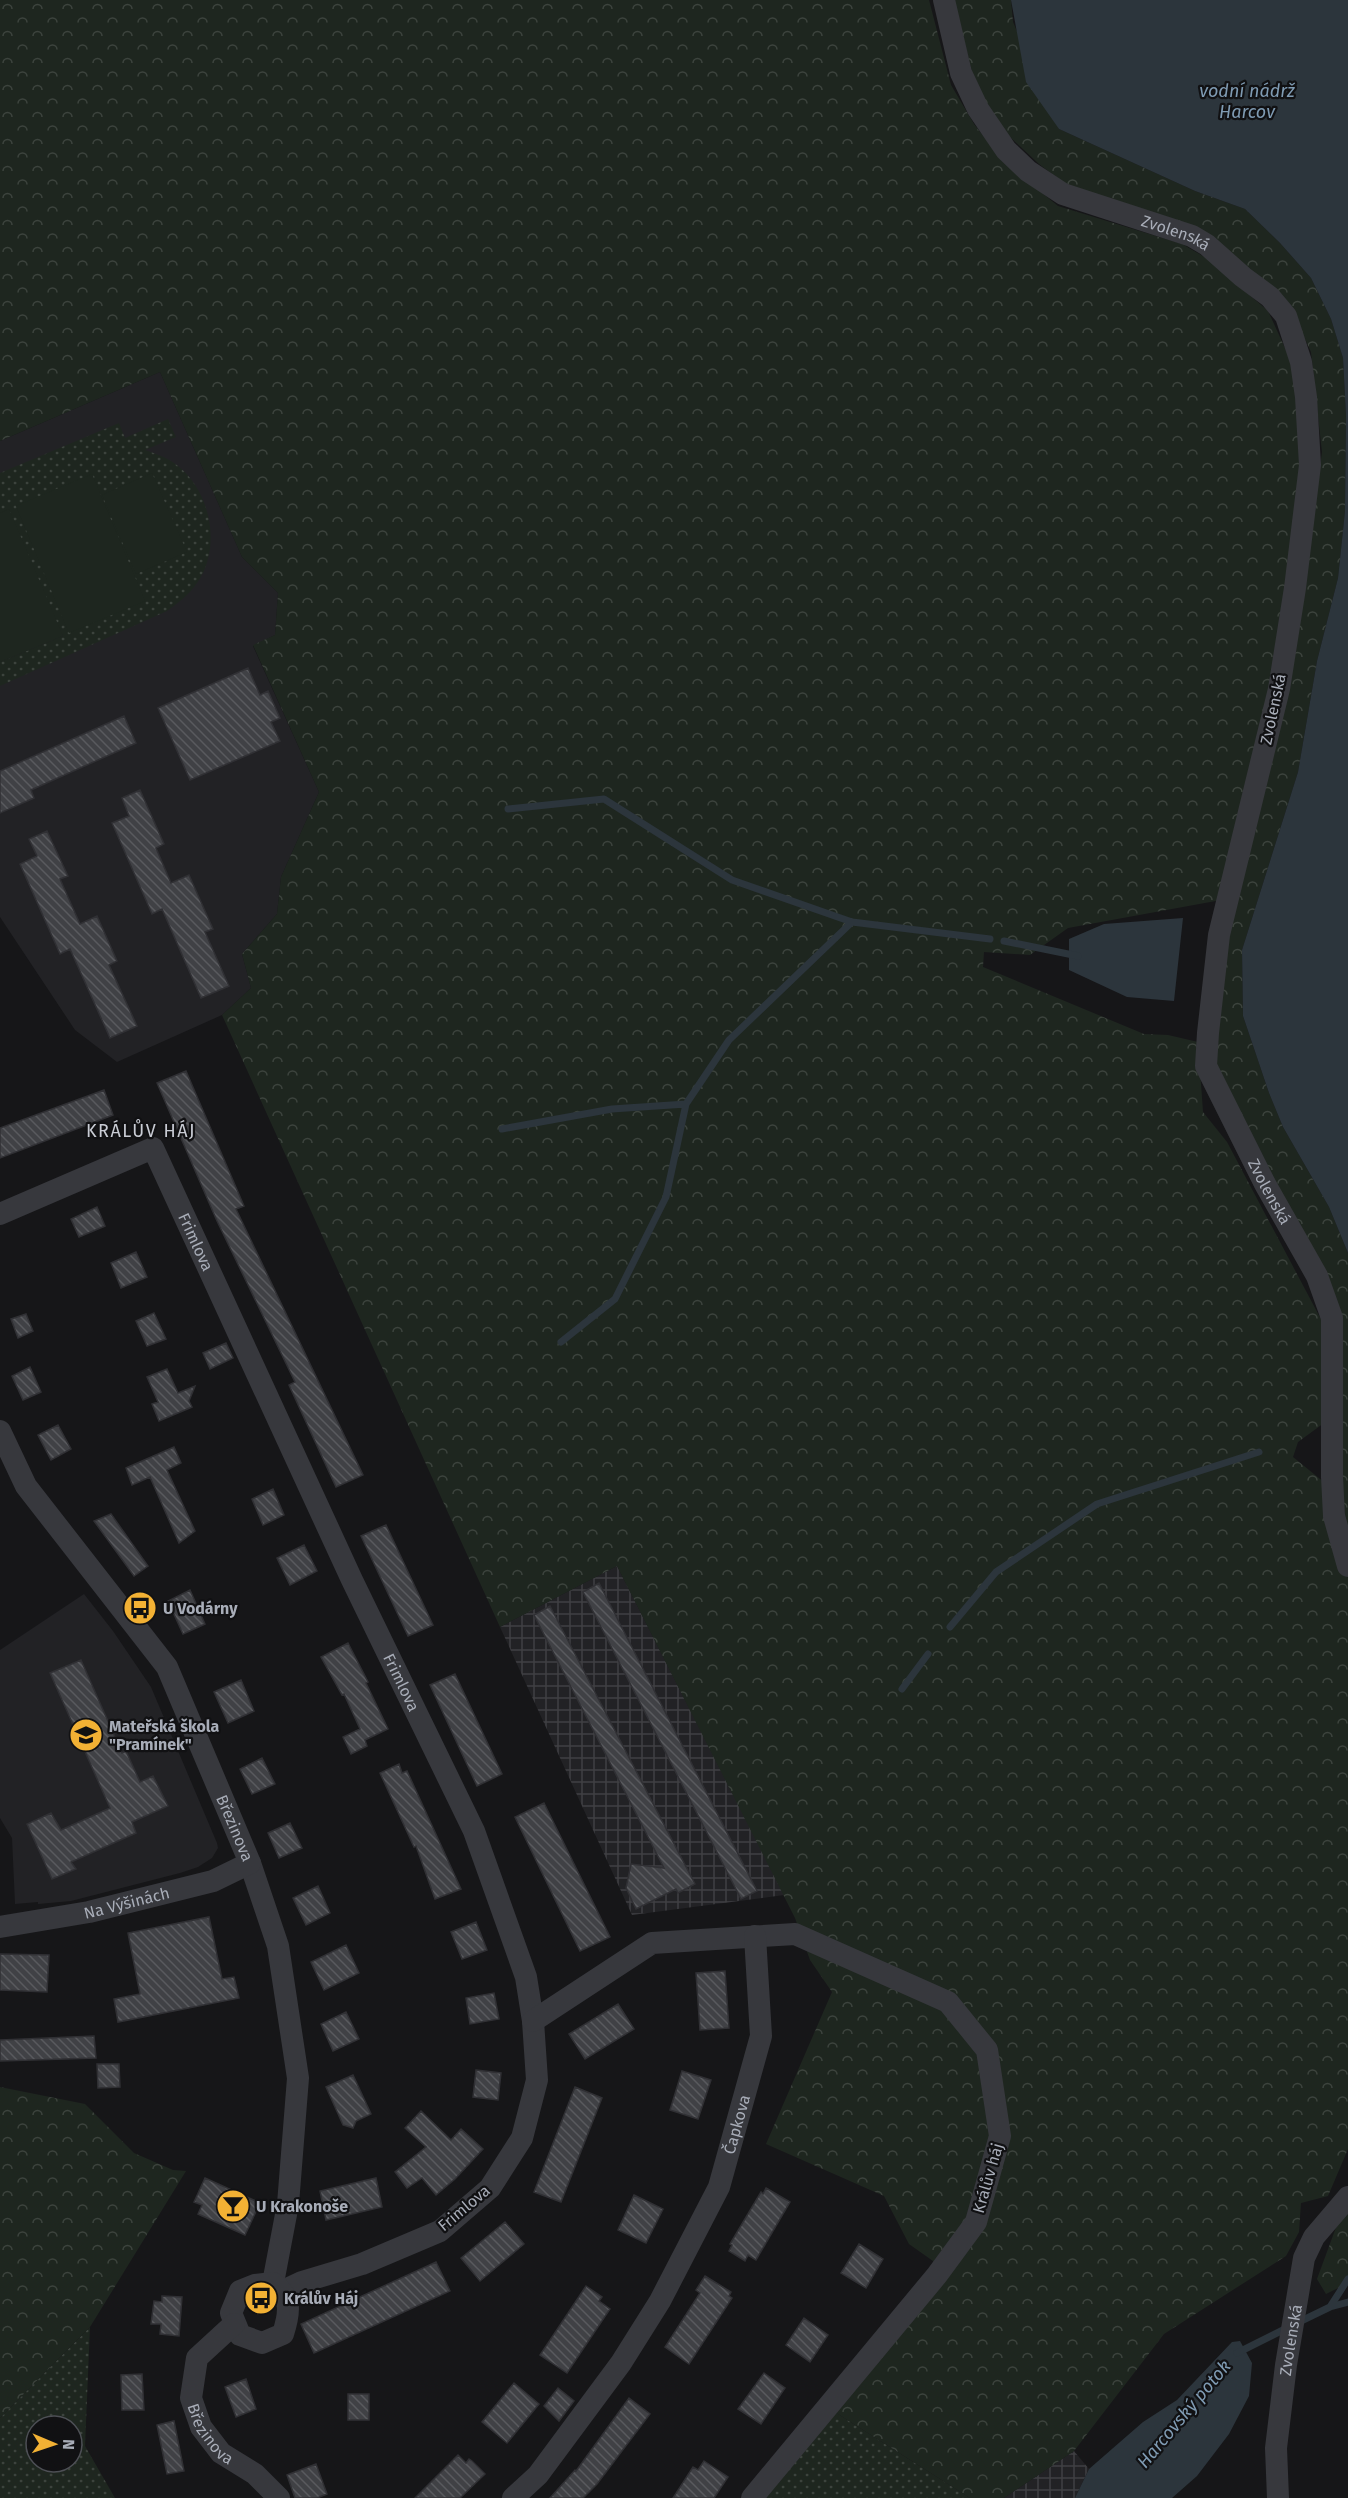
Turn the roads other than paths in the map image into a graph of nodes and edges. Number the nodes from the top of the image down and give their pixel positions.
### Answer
1 (945, 0) edge
2 (0, 1214) edge
3 (0, 1431) edge
4 (1348, 1566) edge
5 (250, 1863) junction
6 (0, 1927) edge
7 (755, 1936) junction
8 (533, 2021) junction
9 (1348, 2197) edge
10 (286, 2285) junction
11 (234, 2324) junction
12 (279, 2498) edge
13 (513, 2498) edge
14 (752, 2498) edge
15 (1278, 2498) edge

1 - 4 street, Zvolenská
2 - 8 street, Frimlova
3 - 5 street, Březinova
5 - 6 street, Na Výšinách
5 - 10 street, Březinova
7 - 8 street
7 - 13 street, Čapkova
7 - 14 street, Králův háj
8 - 10 street, Frimlova
9 - 15 street, Zvolenská
10 - 11 street
10 - 11 street, Březinova
11 - 12 street, Březinova

